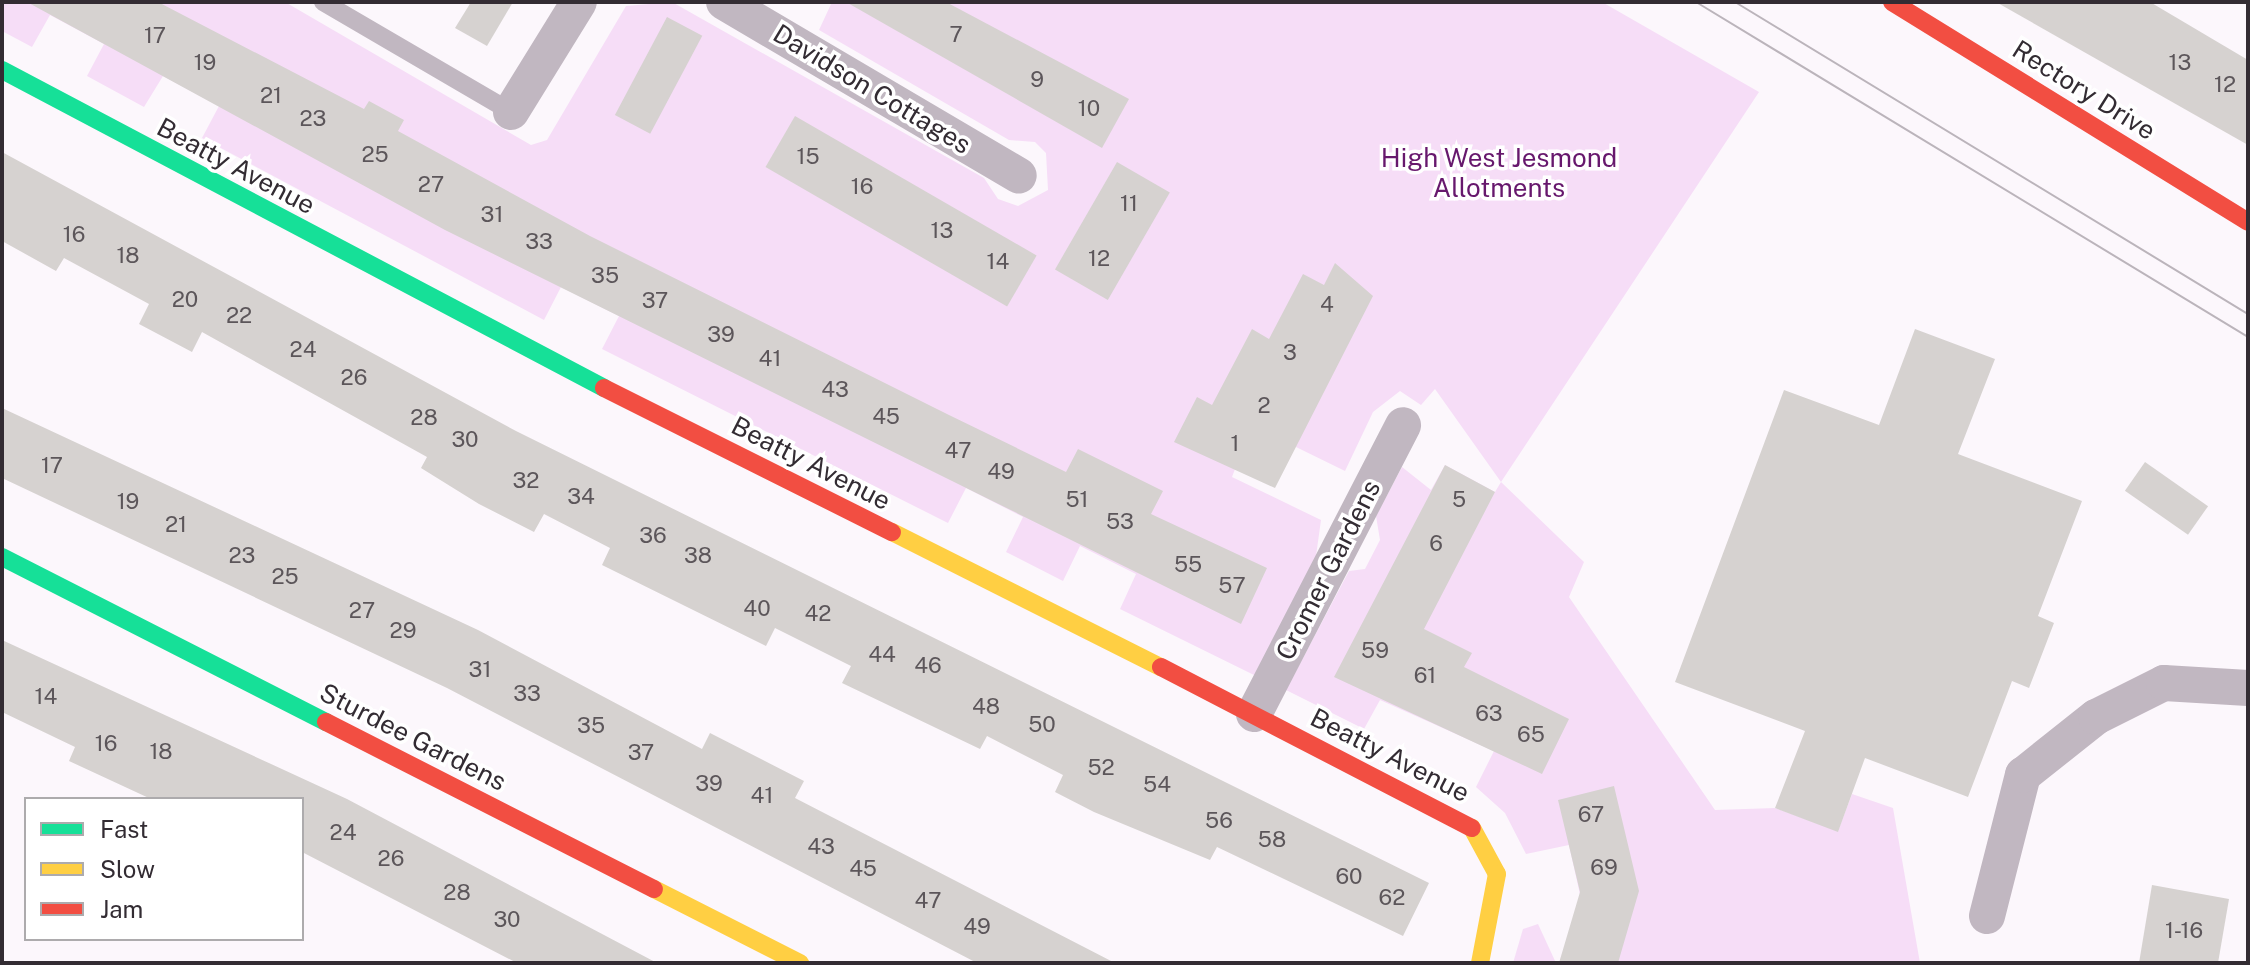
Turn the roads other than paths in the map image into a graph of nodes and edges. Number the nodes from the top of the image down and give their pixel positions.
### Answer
1 (323, 2) edge
2 (579, 2) edge
3 (724, 2) edge
4 (1892, 2) edge
5 (2, 70) edge
6 (511, 112) joint
7 (1019, 176) dead end
8 (2248, 222) edge
9 (1403, 425) dead end
10 (2, 557) edge
11 (2248, 688) edge
12 (1254, 714) junction
13 (1987, 916) dead end
14 (800, 963) edge
15 (1480, 963) edge

1 - 6 lane
2 - 6 street
3 - 7 street, Davidson Cottages
4 - 8 street, Rectory Drive
5 - 12 street, Beatty Avenue
9 - 12 street, Cromer Gardens
10 - 14 street, Sturdee Gardens
11 - 13 street
12 - 15 street, Beatty Avenue

